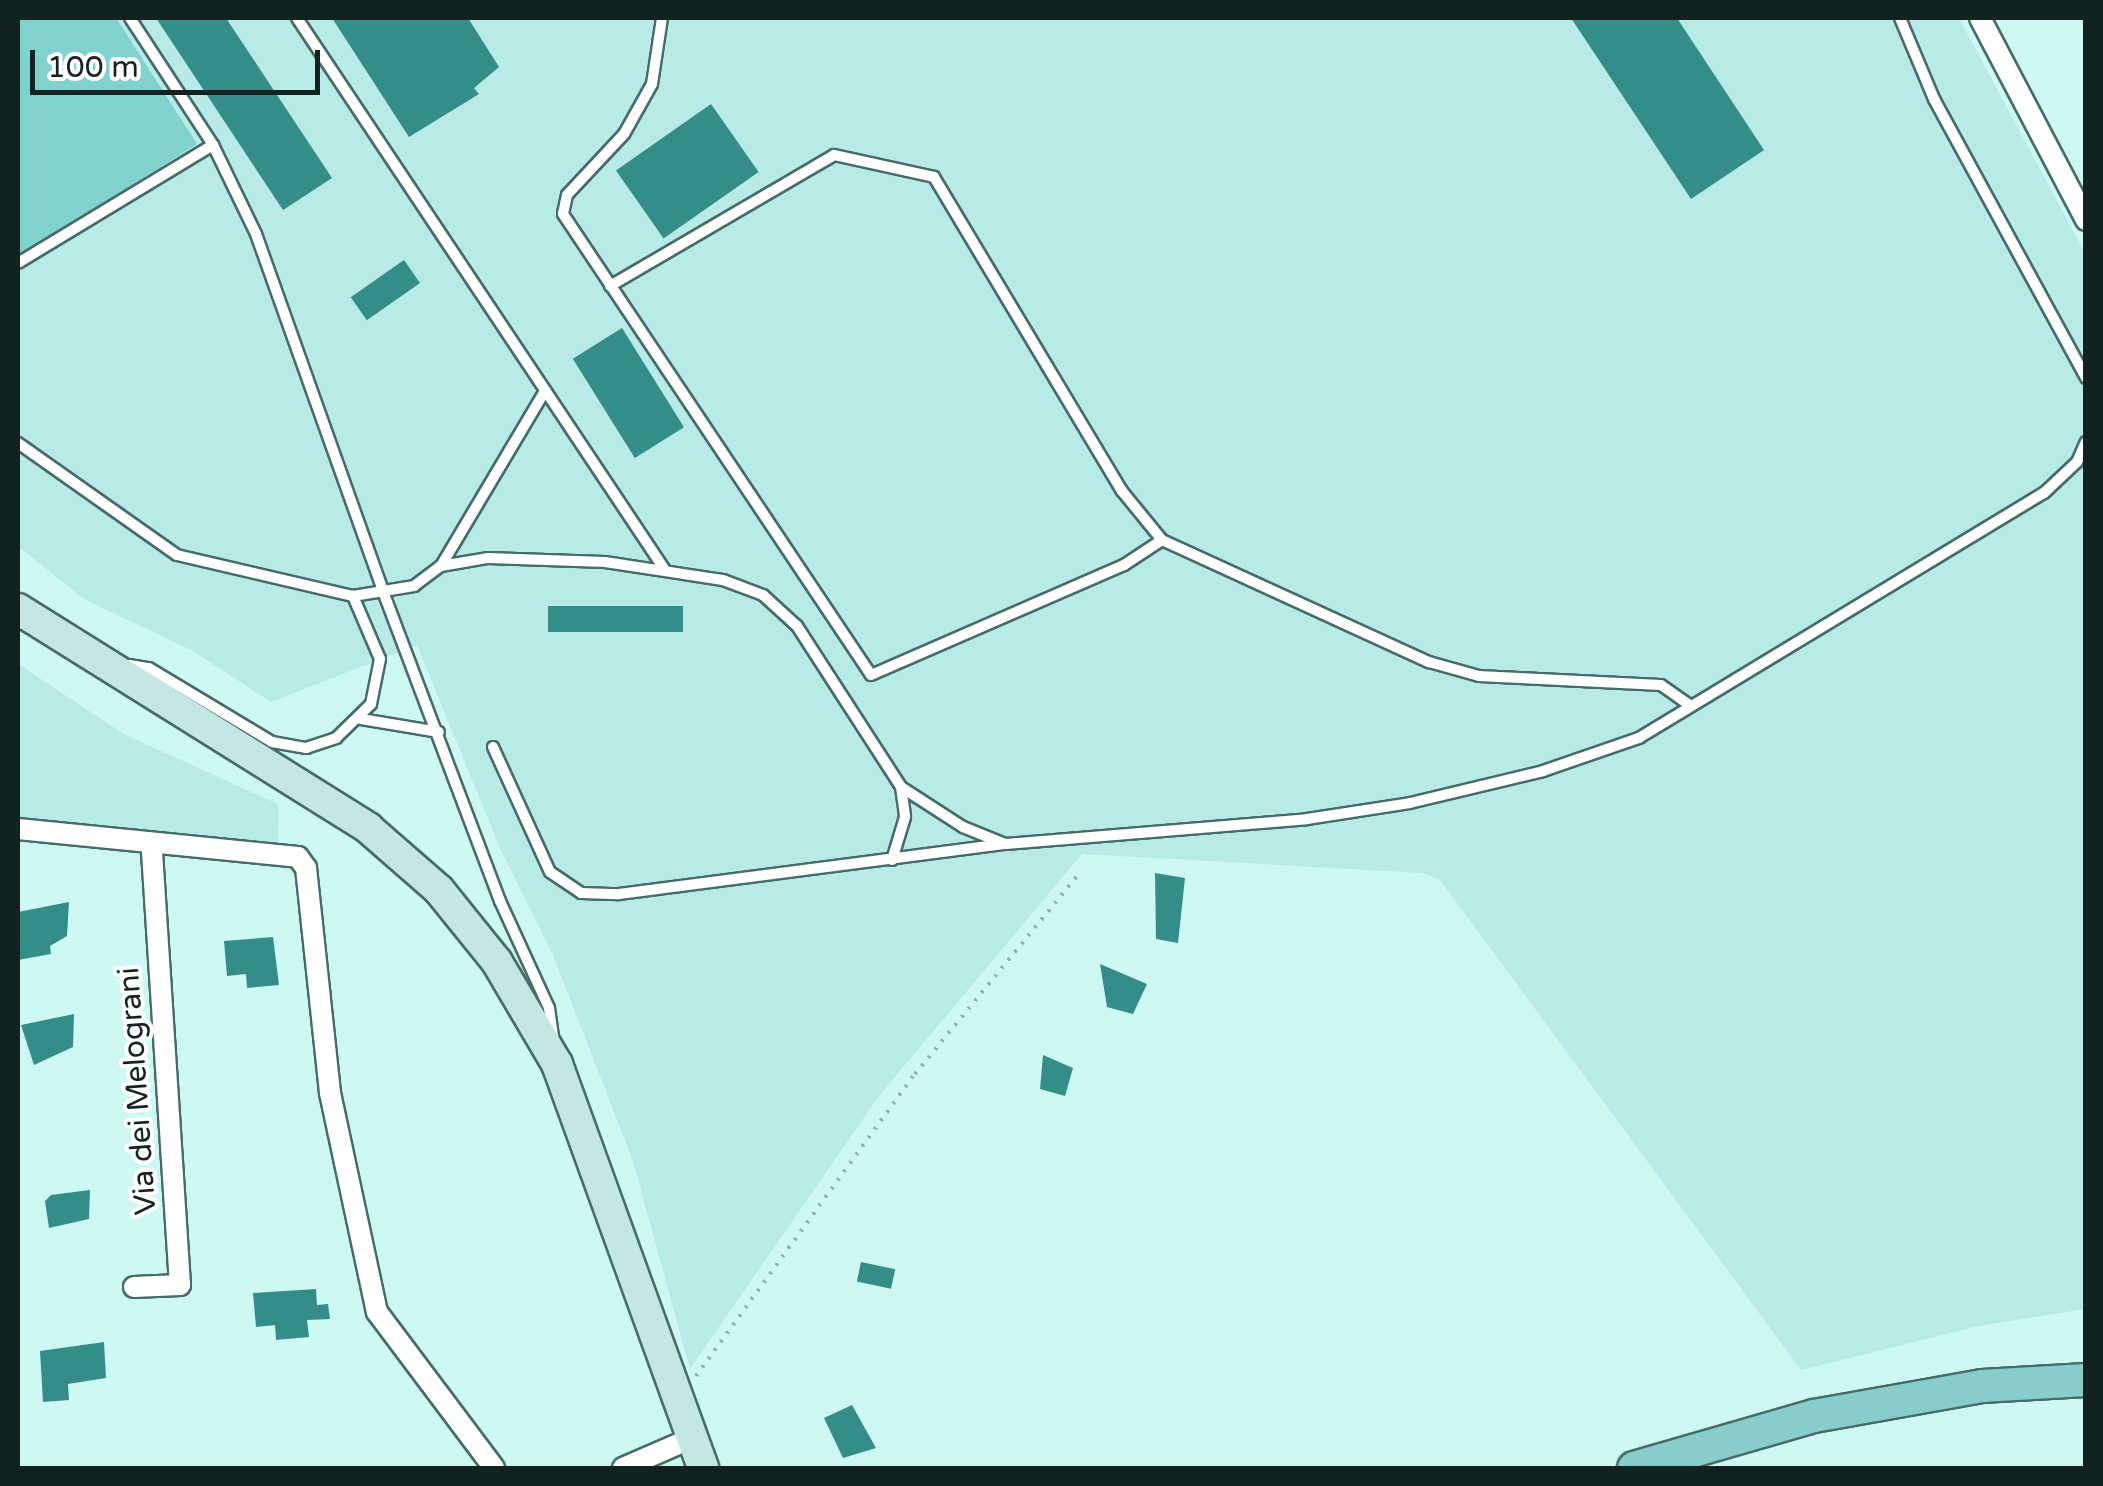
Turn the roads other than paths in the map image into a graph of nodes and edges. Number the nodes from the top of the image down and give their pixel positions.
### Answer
1 (130, 18) edge
2 (297, 18) edge
3 (662, 18) edge
4 (1900, 18) edge
5 (1980, 18) edge
6 (212, 146) junction
7 (2086, 220) edge
8 (18, 264) edge
9 (610, 286) junction
10 (2086, 378) edge
11 (546, 390) junction
12 (2086, 442) edge
13 (18, 444) edge
14 (1162, 540) junction
15 (441, 566) junction
16 (665, 570) junction
17 (384, 594) junction
18 (352, 596) junction
19 (18, 609) edge
20 (99, 661) junction
21 (1690, 705) junction
22 (362, 718) junction
23 (439, 732) junction
24 (493, 747) dead end
25 (901, 787) junction
26 (18, 829) edge
27 (1006, 844) junction
28 (152, 847) junction
29 (892, 860) junction
30 (557, 1064) junction
31 (134, 1287) dead end
32 (2086, 1380) edge
33 (692, 1438) junction
34 (656, 1460) edge
35 (494, 1468) edge
36 (623, 1468) edge
37 (703, 1468) edge
38 (1634, 1468) edge

1 - 6 lane
2 - 11 lane
3 - 9 lane
4 - 10 lane
5 - 7 street
6 - 8 lane
6 - 17 lane
9 - 14 lane
9 - 14 lane
11 - 15 lane
11 - 16 lane
12 - 21 lane
13 - 18 lane
14 - 21 lane
15 - 16 lane
15 - 17 lane
16 - 25 lane
17 - 18 lane
17 - 23 lane
18 - 22 lane
19 - 20 main road
20 - 22 lane
20 - 30 main road
21 - 27 lane
22 - 23 lane
23 - 30 lane
24 - 29 lane
25 - 27 lane
25 - 29 lane
26 - 28 street
27 - 29 lane
28 - 31 street, Via dei Melograni
28 - 35 street
30 - 33 main road
32 - 38 main road
33 - 34 street
33 - 37 main road
34 - 36 street

